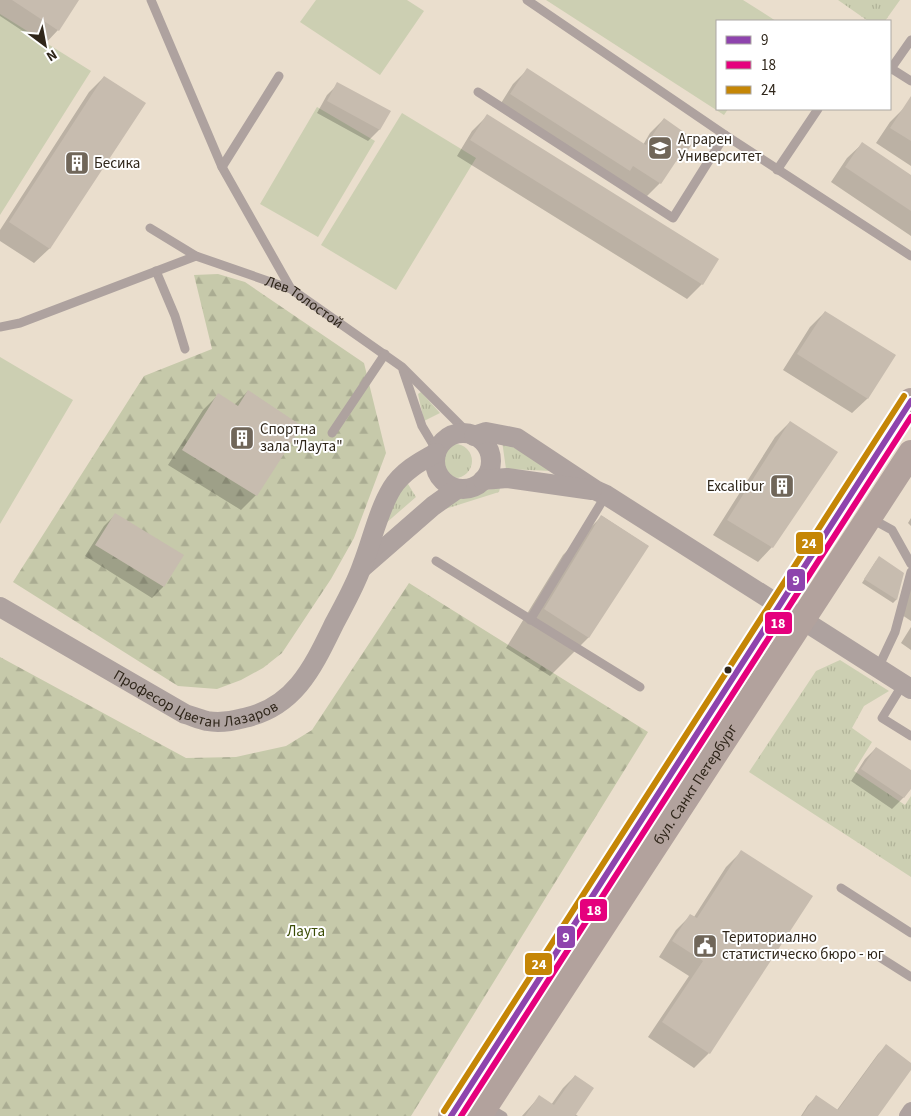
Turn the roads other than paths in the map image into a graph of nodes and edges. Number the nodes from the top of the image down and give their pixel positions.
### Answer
1 (151, 0) edge
2 (527, 0) edge
3 (911, 40) edge
4 (891, 69) edge
5 (280, 76) dead end
6 (911, 81) edge
7 (478, 92) dead end
8 (817, 110) edge
9 (725, 135) junction
10 (222, 167) junction
11 (777, 170) junction
12 (150, 228) dead end
13 (196, 256) junction
14 (911, 256) edge
15 (156, 271) junction
16 (291, 289) junction
17 (0, 327) edge
18 (185, 349) dead end
19 (386, 354) junction
20 (402, 367) junction
21 (911, 401) edge
22 (332, 433) dead end
23 (472, 435) junction
24 (436, 452) junction
25 (911, 453) edge
26 (483, 480) junction
27 (457, 489) junction
28 (602, 493) junction
29 (869, 517) junction
30 (436, 561) dead end
31 (911, 564) edge
32 (361, 569) junction
33 (911, 572) edge
34 (780, 606) junction
35 (0, 607) edge
36 (802, 619) junction
37 (530, 620) junction
38 (878, 668) junction
39 (907, 686) edge
40 (640, 688) dead end
41 (911, 736) edge
42 (840, 888) dead end
43 (911, 933) edge
44 (881, 958) dead end
45 (911, 978) edge
46 (911, 1110) edge
47 (489, 1112) edge
48 (451, 1116) edge
49 (907, 1116) edge

1 - 10 lane
2 - 9 lane
3 - 4 lane
4 - 6 lane
5 - 10 lane
7 - 9 lane
8 - 11 lane
9 - 11 lane
10 - 16 lane
11 - 14 lane
12 - 13 lane, Лев Толостой
13 - 15 lane
13 - 16 lane, Лев Толостой
15 - 17 lane
15 - 18 lane
16 - 19 lane, Лев Толостой
19 - 20 lane, Лев Толостой
19 - 22 lane
20 - 23 lane, Лев Толостой
20 - 24 lane
21 - 34 main road, бул. Санкт Петербург
23 - 24 street
23 - 26 street
23 - 28 street
24 - 27 street
24 - 32 street, Професор Цветан Лазаров
25 - 29 main road, бул. Санкт Петербург
26 - 27 street
26 - 28 street
27 - 32 street, Професор Цветан Лазаров
28 - 34 street
28 - 37 lane
29 - 31 lane
29 - 36 main road, бул. Санкт Петербург
30 - 37 lane
32 - 35 street, Професор Цветан Лазаров
33 - 38 lane
34 - 36 street
34 - 48 main road, бул. Санкт Петербург
36 - 38 street
36 - 47 main road, бул. Санкт Петербург
37 - 40 lane
38 - 39 street
39 - 41 lane
42 - 43 lane
44 - 45 lane
46 - 49 street

